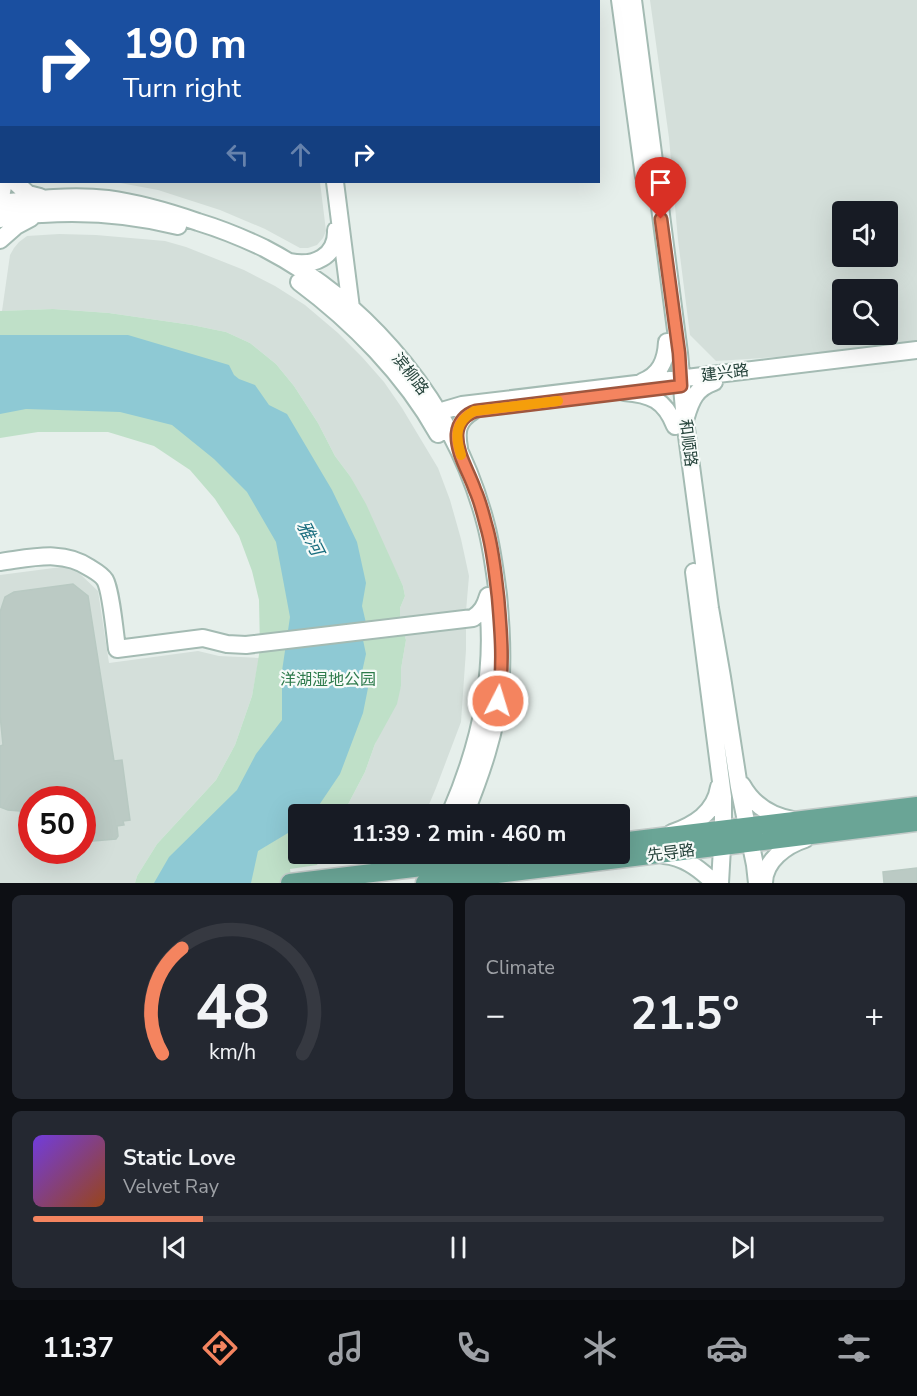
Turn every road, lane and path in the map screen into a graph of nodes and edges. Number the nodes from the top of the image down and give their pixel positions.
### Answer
1 (620, 0) edge
2 (633, 0) edge
3 (4, 183) edge
4 (16, 183) edge
5 (330, 183) edge
6 (335, 183) edge
7 (0, 202) edge
8 (46, 206) junction
9 (0, 219) edge
10 (0, 240) edge
11 (285, 261) junction
12 (351, 308) junction
13 (672, 338) junction
14 (917, 350) edge
15 (917, 357) edge
16 (721, 377) junction
17 (676, 383) junction
18 (628, 389) junction
19 (427, 395) junction
20 (468, 408) junction
21 (437, 422) junction
22 (680, 423) junction
23 (461, 455) junction
24 (0, 564) edge
25 (488, 596) junction
26 (473, 620) junction
27 (490, 630) junction
28 (729, 776) junction
29 (454, 804) edge
30 (470, 804) edge
31 (917, 806) edge
32 (796, 820) junction
33 (917, 822) edge
34 (818, 834) junction
35 (749, 835) junction
36 (723, 838) junction
37 (630, 843) edge
38 (656, 846) junction
39 (467, 864) edge
40 (435, 869) edge
41 (477, 877) junction
42 (291, 883) edge
43 (458, 883) edge
44 (711, 883) edge
45 (720, 883) edge
46 (757, 883) edge
47 (764, 883) edge

1 - 13 main road, 和顺路
2 - 13 main road, 和顺路
3 - 7 main road
4 - 8 main road
5 - 11 main road
6 - 12 main road
7 - 8 main road, 滨柳路
8 - 9 main road, 滨柳路
8 - 10 main road
8 - 11 main road, 滨柳路
8 - 21 main road, 滨柳路
11 - 12 main road, 滨柳路
12 - 19 main road, 滨柳路
13 - 16 main road
13 - 17 main road, 和顺路
13 - 18 main road
14 - 16 main road, 建兴路
15 - 16 main road
16 - 17 main road, 建兴路
16 - 22 main road
17 - 18 main road, 建兴路
17 - 22 main road, 和顺路
18 - 20 main road, 建兴路
18 - 22 main road
19 - 20 main road
19 - 21 main road, 滨柳路
20 - 21 main road, 建兴路
20 - 23 main road
21 - 23 main road, 滨柳路
21 - 25 main road, 滨柳路
22 - 28 main road, 和顺路
23 - 30 main road, 滨柳路
24 - 26 main road
25 - 26 main road
25 - 27 main road, 滨柳路
26 - 27 main road
27 - 29 main road, 滨柳路
28 - 32 main road
28 - 35 main road, 和顺路
28 - 36 main road, 和顺路
28 - 38 main road
31 - 32 main road, 先导路
32 - 35 main road, 先导路
33 - 34 main road, 先导路
34 - 35 main road, 先导路
34 - 47 main road
35 - 36 main road, 先导路
35 - 46 main road, 和顺路
36 - 38 main road, 先导路
36 - 45 main road, 和顺路
37 - 38 main road, 先导路
38 - 41 main road, 先导路
38 - 44 main road
39 - 40 main road, 先导路
40 - 41 main road, 先导路
40 - 42 main road, 先导路
41 - 43 main road

